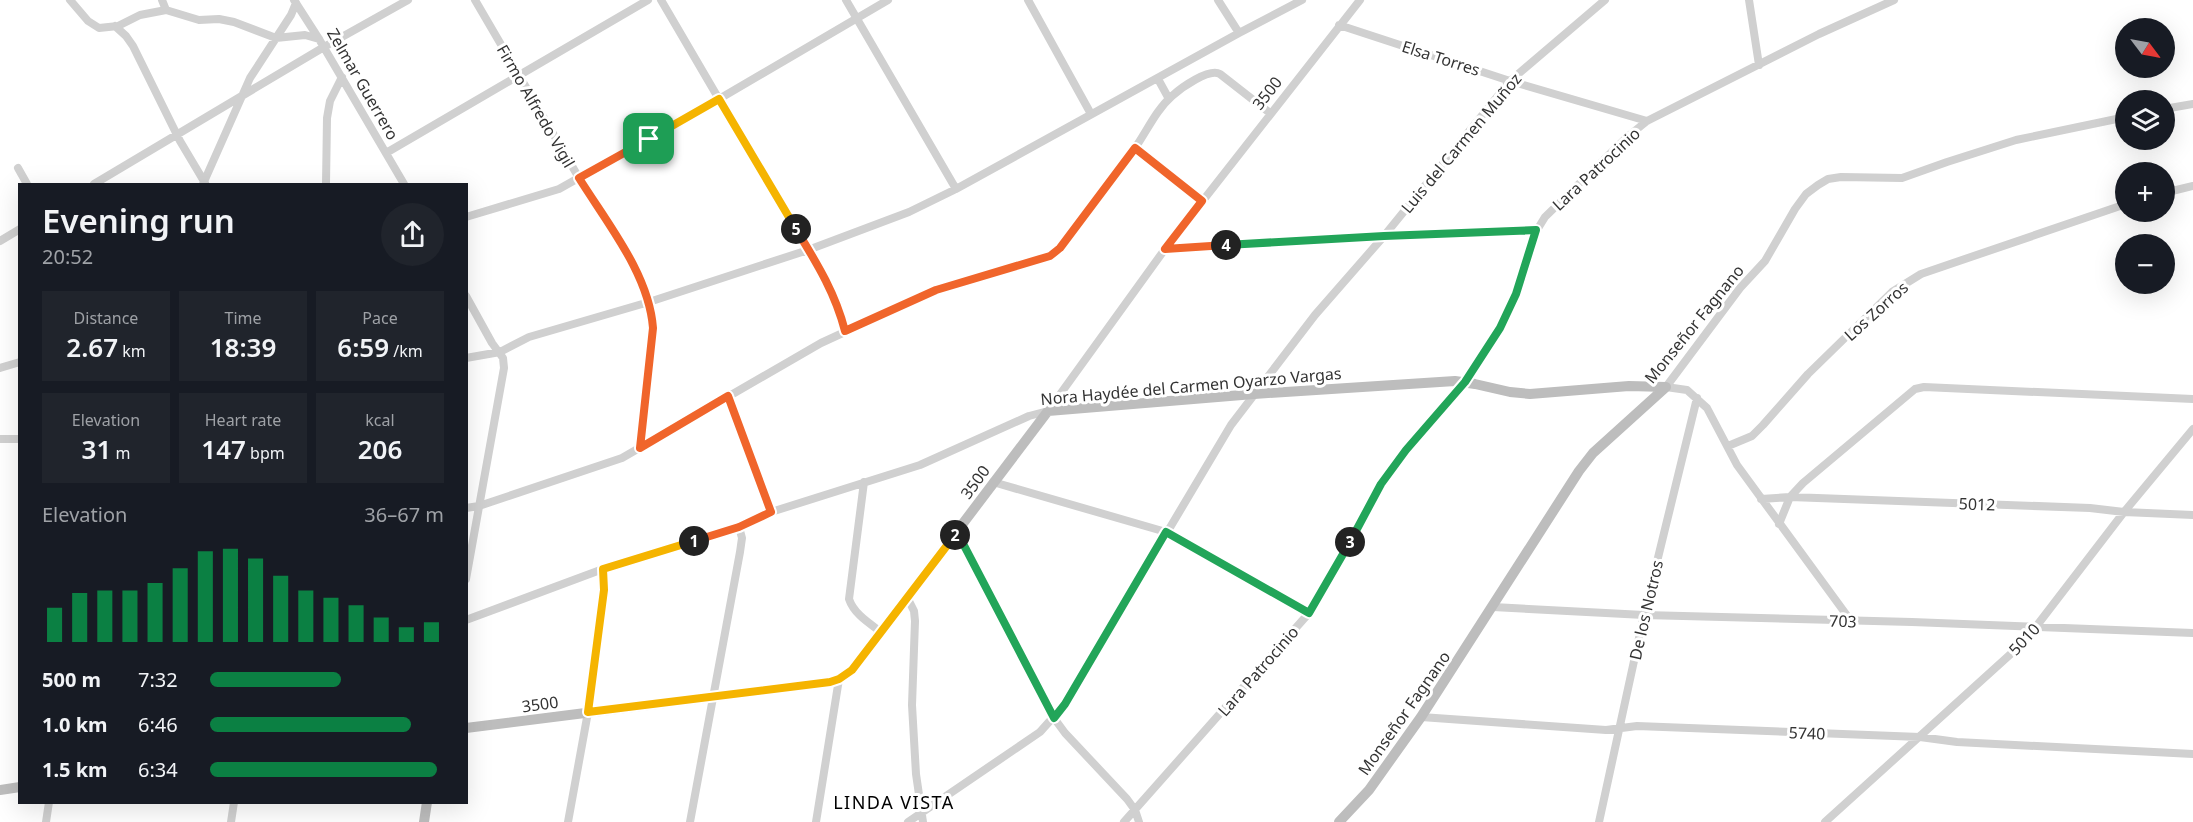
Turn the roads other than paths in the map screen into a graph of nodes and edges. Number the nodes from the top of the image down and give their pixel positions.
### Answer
1 (70, 0) edge
2 (162, 0) edge
3 (408, 0) edge
4 (475, 0) edge
5 (648, 0) edge
6 (661, 0) edge
7 (846, 0) edge
8 (888, 0) edge
9 (1028, 0) edge
10 (1218, 0) edge
11 (1302, 0) edge
12 (1360, 0) edge
13 (1605, 0) edge
14 (1749, 0) edge
15 (1894, 0) edge
16 (295, 2) edge
17 (166, 10) junction
18 (856, 19) junction
19 (1339, 25) junction
20 (115, 26) junction
21 (1239, 33) junction
22 (276, 38) junction
23 (322, 43) junction
24 (1759, 65) junction
25 (518, 76) junction
26 (342, 77) junction
27 (1158, 79) junction
28 (1510, 81) junction
29 (242, 95) junction
30 (719, 99) junction
31 (1169, 99) junction
32 (2193, 104) edge
33 (2175, 107) edge
34 (1270, 113) junction
35 (1091, 114) junction
36 (2115, 119) edge
37 (1647, 121) junction
38 (177, 135) junction
39 (1135, 148) junction
40 (386, 153) junction
41 (18, 168) dead end
42 (579, 178) junction
43 (26, 183) edge
44 (96, 183) edge
45 (204, 183) edge
46 (205, 183) edge
47 (327, 183) edge
48 (403, 183) edge
49 (2193, 186) edge
50 (957, 189) junction
51 (2175, 190) edge
52 (1202, 201) junction
53 (2115, 208) edge
54 (468, 216) edge
55 (18, 230) edge
56 (1536, 230) junction
57 (1384, 236) junction
58 (0, 241) edge
59 (1165, 249) junction
60 (808, 250) junction
61 (468, 301) edge
62 (650, 302) junction
63 (845, 331) junction
64 (500, 352) junction
65 (468, 358) edge
66 (18, 363) edge
67 (0, 368) edge
68 (1465, 382) junction
69 (1666, 387) junction
70 (1254, 394) junction
71 (728, 396) junction
72 (1697, 398) junction
73 (2193, 399) edge
74 (1048, 411) junction
75 (2193, 429) edge
76 (0, 439) edge
77 (18, 439) edge
78 (1728, 446) junction
79 (640, 448) junction
80 (864, 482) junction
81 (993, 482) junction
82 (1790, 497) junction
83 (1761, 499) junction
84 (480, 506) junction
85 (468, 508) edge
86 (771, 512) junction
87 (2124, 512) junction
88 (2193, 515) edge
89 (1779, 524) junction
90 (739, 527) junction
91 (957, 532) junction
92 (1166, 532) junction
93 (468, 569) edge
94 (603, 569) junction
95 (907, 597) junction
96 (1493, 607) junction
97 (1309, 613) junction
98 (1644, 615) junction
99 (468, 619) edge
100 (1851, 621) junction
101 (2035, 628) junction
102 (881, 632) junction
103 (2193, 633) edge
104 (839, 679) junction
105 (712, 696) junction
106 (588, 712) junction
107 (1421, 717) junction
108 (1054, 718) junction
109 (468, 729) edge
110 (1620, 729) junction
111 (1920, 737) junction
112 (2193, 754) edge
113 (18, 787) edge
114 (0, 790) edge
115 (49, 804) edge
116 (234, 804) edge
117 (428, 804) edge
118 (1135, 810) junction
119 (921, 813) junction
120 (46, 822) edge
121 (231, 822) edge
122 (424, 822) edge
123 (568, 822) edge
124 (690, 822) edge
125 (816, 822) edge
126 (908, 822) edge
127 (924, 822) edge
128 (1124, 822) edge
129 (1138, 822) edge
130 (1339, 822) edge
131 (1599, 822) edge
132 (1825, 822) edge

1 - 20 street
2 - 17 street
3 - 23 street
4 - 25 street, Firmo Alfredo Vigil
5 - 25 street
6 - 30 street
7 - 18 street
8 - 18 street
9 - 35 street
10 - 21 street
11 - 21 street
12 - 19 street, 3500
13 - 28 street, Luis del Carmen Muñoz
14 - 24 street
15 - 24 street, Lara Patrocinio
16 - 22 street
16 - 23 street, Zelmar Guerrero
17 - 20 street
17 - 22 street
18 - 30 street
18 - 50 street
19 - 28 street, Elsa Torres
19 - 34 street, 3500
20 - 38 street
21 - 27 street
22 - 23 street
22 - 29 street
23 - 26 street, Zelmar Guerrero
23 - 29 street
24 - 37 street, Lara Patrocinio
25 - 40 street
25 - 42 street, Firmo Alfredo Vigil
26 - 40 street, Zelmar Guerrero
26 - 47 street
27 - 31 street
27 - 35 street
28 - 37 street, Elsa Torres
28 - 57 street, Luis del Carmen Muñoz
29 - 38 street
29 - 46 street
30 - 42 street
30 - 60 street
31 - 34 street
31 - 39 street
32 - 33 street
34 - 52 street, 3500
35 - 50 street
36 - 69 street, Monseñor Fagnano
37 - 56 street, Lara Patrocinio
38 - 44 street
38 - 45 street
39 - 52 street
39 - 63 street
40 - 48 street, Zelmar Guerrero
41 - 43 street
42 - 54 street
42 - 62 street, Firmo Alfredo Vigil
49 - 51 street
50 - 60 street
52 - 59 street, 3500
53 - 78 street, Los Zorros
55 - 58 street
56 - 57 street
56 - 68 street, Lara Patrocinio
57 - 59 street
57 - 70 street, Luis del Carmen Muñoz
59 - 74 street, 3500
60 - 62 street
60 - 63 street
61 - 64 street
62 - 64 street
62 - 79 street, Firmo Alfredo Vigil
63 - 71 street
64 - 65 street
64 - 84 street
66 - 67 street
68 - 69 street, Nora Haydée del Carmen Oyarzo Vargas
68 - 70 street, Nora Haydée del Carmen Oyarzo Vargas
68 - 97 street, Lara Patrocinio
69 - 72 street
69 - 96 street, Monseñor Fagnano
70 - 74 street, Nora Haydée del Carmen Oyarzo Vargas
70 - 92 street, Luis del Carmen Muñoz
71 - 79 street
71 - 86 street
72 - 78 street
72 - 98 street, De los Notros
73 - 82 street
74 - 80 street, Nora Haydée del Carmen Oyarzo Vargas
74 - 81 street, 3500
75 - 87 street, 5010
76 - 77 street
78 - 83 street
79 - 84 street
80 - 86 street, Nora Haydée del Carmen Oyarzo Vargas
80 - 102 street
81 - 91 street, 3500
81 - 92 street
82 - 83 street, 5012
82 - 87 street, 5012
82 - 89 street
83 - 89 street
84 - 85 street
84 - 93 street
86 - 90 street, Nora Haydée del Carmen Oyarzo Vargas
87 - 88 street, 5012
87 - 101 street, 5010
89 - 100 street
90 - 94 street, Nora Haydée del Carmen Oyarzo Vargas
90 - 105 street
91 - 95 street, 3500
91 - 108 street
92 - 97 street
92 - 108 street, Luis del Carmen Muñoz
94 - 99 street, Nora Haydée del Carmen Oyarzo Vargas
94 - 106 street
95 - 102 street, 3500
95 - 119 street
96 - 98 street, 703
96 - 107 street, Monseñor Fagnano
97 - 118 street, Lara Patrocinio
98 - 100 street, 703
98 - 110 street, De los Notros
100 - 101 street, 703
101 - 103 street, 703
101 - 111 street, 5010
102 - 104 street, 3500
104 - 105 street, 3500
104 - 125 street
105 - 106 street, 3500
105 - 124 street
106 - 109 street, 3500
106 - 123 street
107 - 110 street, 5740
107 - 130 street, Monseñor Fagnano
108 - 118 street
108 - 119 street, Luis del Carmen Muñoz
110 - 111 street, 5740
110 - 131 street, De los Notros
111 - 112 street, 5740
111 - 132 street, 5010
113 - 114 street
115 - 120 street
116 - 121 street
117 - 122 street
118 - 128 street, Lara Patrocinio
118 - 129 street
119 - 126 street, Luis del Carmen Muñoz
119 - 127 street

